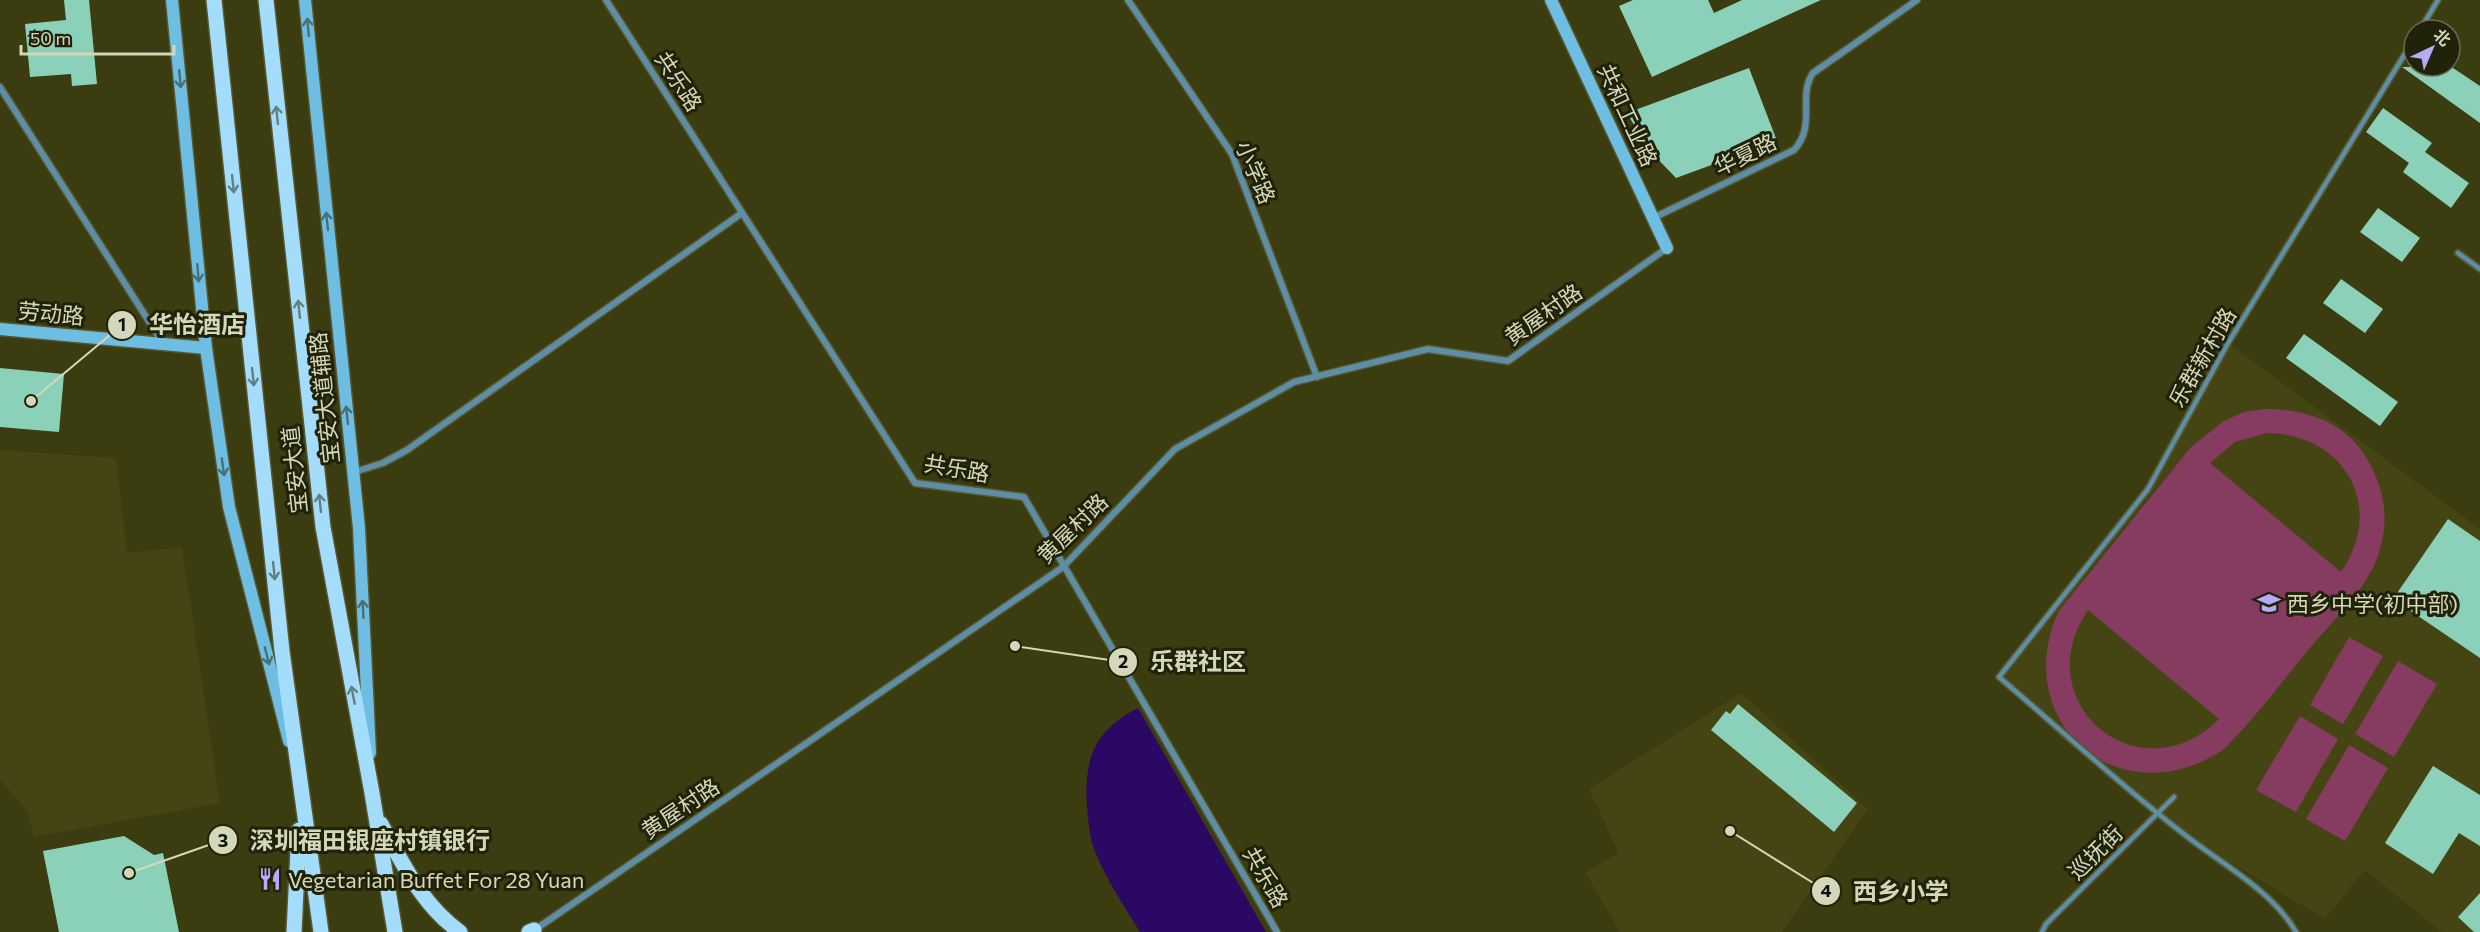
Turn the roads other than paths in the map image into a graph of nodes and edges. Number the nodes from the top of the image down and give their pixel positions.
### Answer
1 (172, 0) edge
2 (214, 0) edge
3 (266, 0) edge
4 (305, 0) edge
5 (606, 0) edge
6 (1128, 0) edge
7 (1551, 0) edge
8 (1917, 0) edge
9 (2438, 0) edge
10 (2427, 18) edge
11 (2402, 59) edge
12 (0, 87) edge
13 (742, 213) junction
14 (1653, 218) junction
15 (1667, 248) joint
16 (2458, 253) dead end
17 (2480, 269) edge
18 (0, 329) edge
19 (163, 344) junction
20 (206, 348) junction
21 (1317, 377) junction
22 (353, 472) junction
23 (1064, 567) junction
24 (299, 782) junction
25 (372, 794) junction
26 (2174, 797) dead end
27 (2158, 813) junction
28 (376, 815) junction
29 (531, 931) edge
30 (294, 932) edge
31 (321, 932) edge
32 (395, 932) edge
33 (460, 932) edge
34 (1277, 932) edge
35 (2042, 932) edge
36 (2296, 932) edge

1 -> 20 main road
2 -> 24 main road, 宝安大道
25 -> 3 main road, 宝安大道
22 -> 4 main road, 宝安大道辅路
5 - 13 street, 共乐路
6 - 21 street, 小学路
7 - 14 main road, 共和工业路
8 - 14 street, 华夏路
9 - 10 lane
11 - 27 lane, 乐群新村路
12 - 19 street
13 - 22 street
13 - 23 street, 共乐路
14 - 15 main road, 共和工业路
15 - 21 street, 黄屋村路
16 - 17 lane
18 - 19 main road, 劳动路
19 - 20 main road, 劳动路
20 -> 24 main road
21 - 23 street, 黄屋村路
25 -> 22 main road, 宝安大道辅路
23 - 29 street, 黄屋村路
23 - 34 street, 共乐路
24 - 30 main road
24 - 31 main road, 宝安大道
25 - 28 main road, 宝安大道
26 - 27 lane, 巡抚街
27 - 35 lane, 巡抚街
27 - 36 lane
28 - 32 main road, 宝安大道
28 - 33 main road

